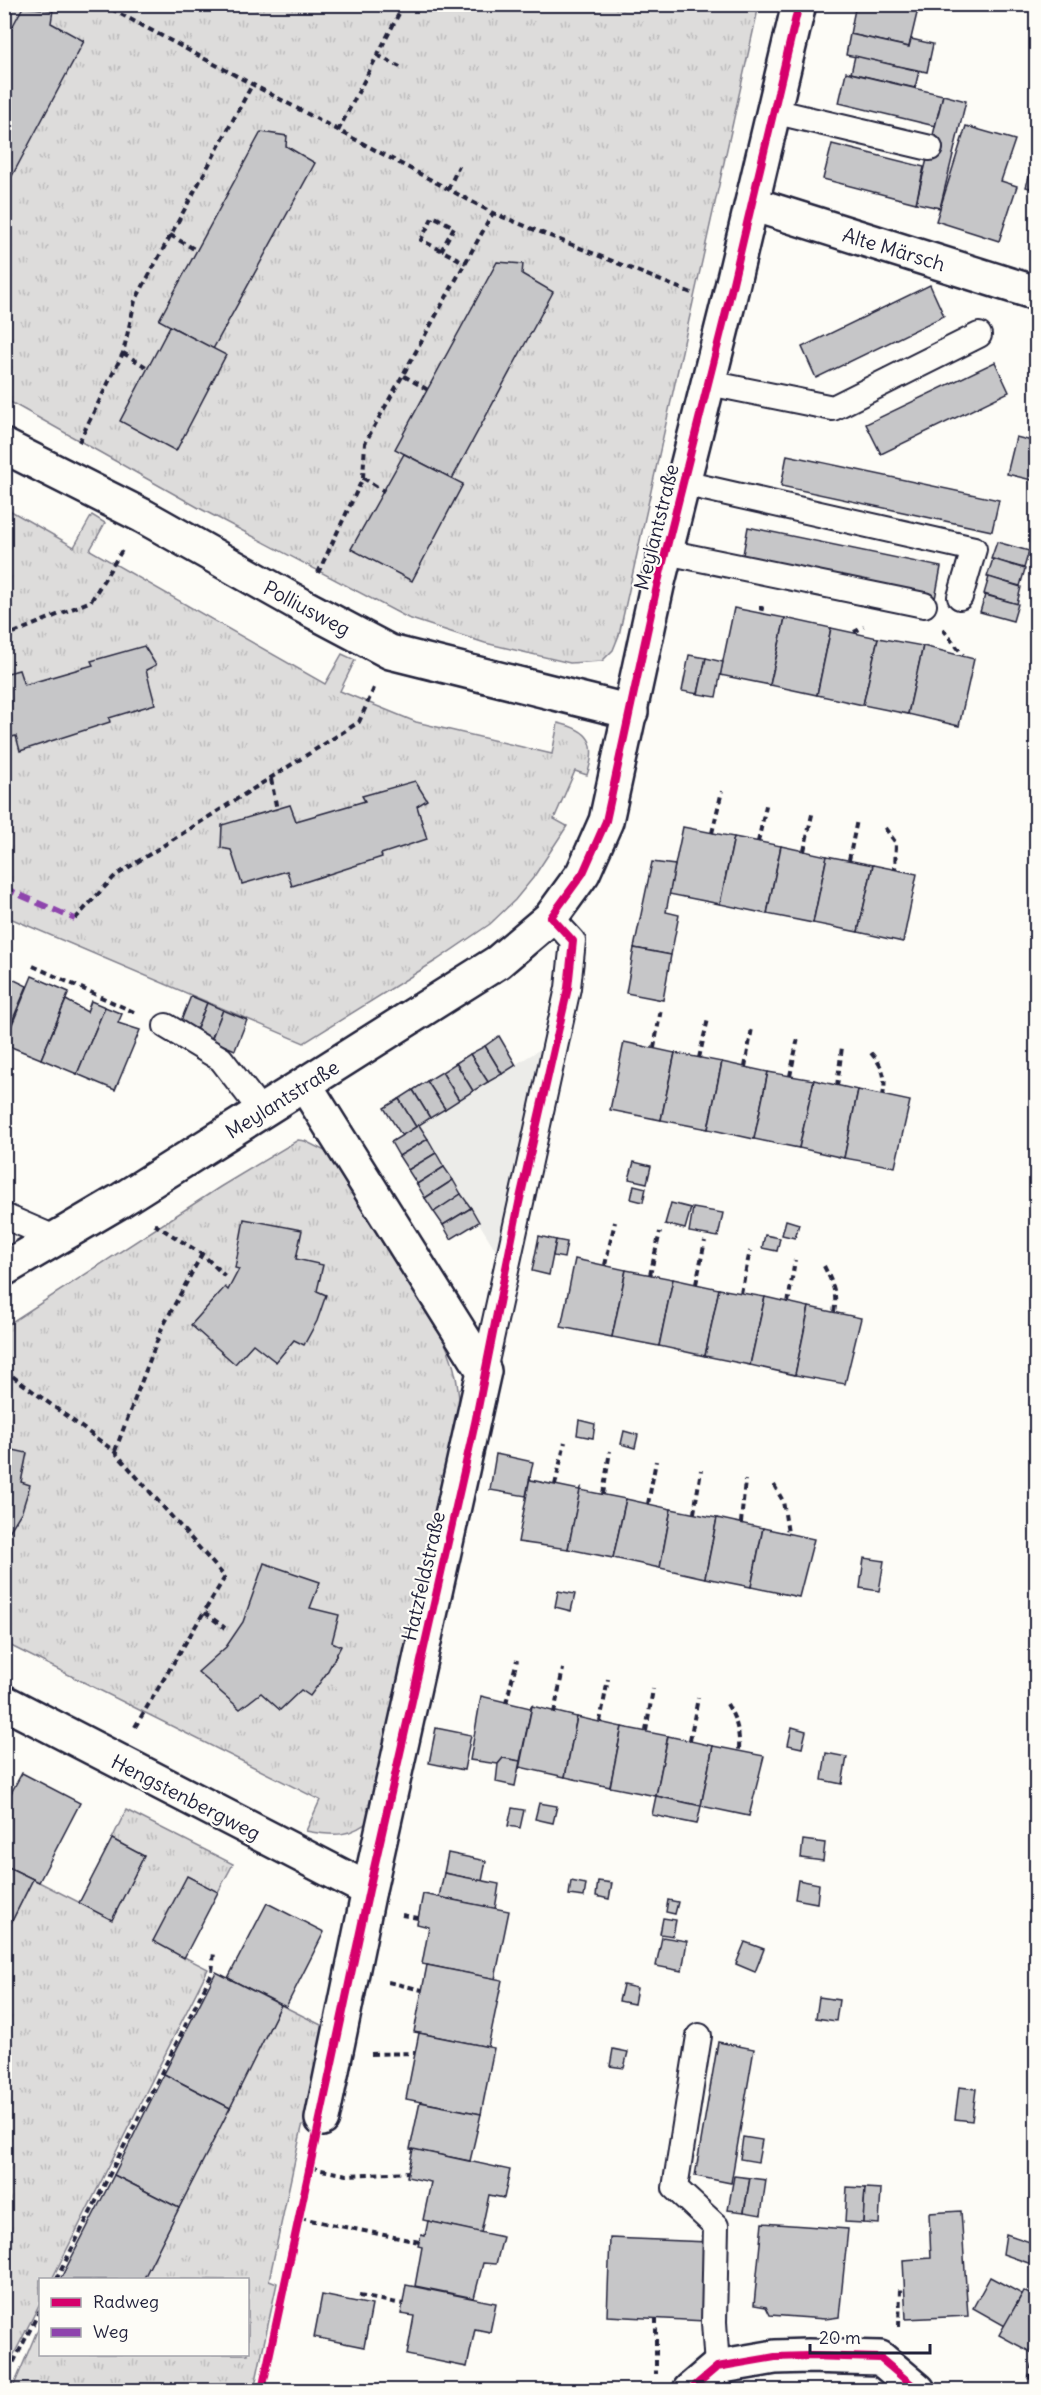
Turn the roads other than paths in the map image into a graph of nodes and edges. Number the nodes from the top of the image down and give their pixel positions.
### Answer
1 (799, 4) edge
2 (773, 111) junction
3 (930, 148) dead end
4 (752, 204) junction
5 (1036, 293) edge
6 (979, 335) dead end
7 (709, 383) junction
8 (4, 446) edge
9 (683, 483) junction
10 (666, 552) junction
11 (960, 597) dead end
12 (924, 605) dead end
13 (631, 712) junction
14 (552, 917) junction
15 (166, 1026) road end
16 (306, 1085) junction
17 (262, 1112) junction
18 (4, 1216) edge
19 (55, 1238) junction
20 (4, 1269) edge
21 (484, 1371) junction
22 (4, 1702) edge
23 (369, 1890) junction
24 (699, 2036) dead end
25 (322, 2119) dead end
26 (717, 2367) junction
27 (690, 2391) edge
28 (918, 2391) edge

1 - 2 street, Meylantstraße
2 - 3 lane
2 - 4 street, Meylantstraße
4 - 5 street, Alte Märsch
4 - 7 street, Meylantstraße
6 - 7 lane
7 - 9 street, Meylantstraße
8 - 13 street, Polliusweg
9 - 10 street, Meylantstraße
9 - 11 lane
10 - 12 lane
10 - 13 street, Meylantstraße
13 - 14 street, Meylantstraße
14 - 16 street, Meylantstraße
14 - 21 lane, Hatzfeldstraße
15 - 17 lane
16 - 17 street, Meylantstraße
16 - 21 street
17 - 19 street, Meylantstraße
18 - 19 lane
19 - 20 street, Meylantstraße
21 - 23 street, Hatzfeldstraße
22 - 23 street, Hengstenbergweg
23 - 25 street, Hatzfeldstraße
24 - 26 lane
26 - 27 street
26 - 28 street

